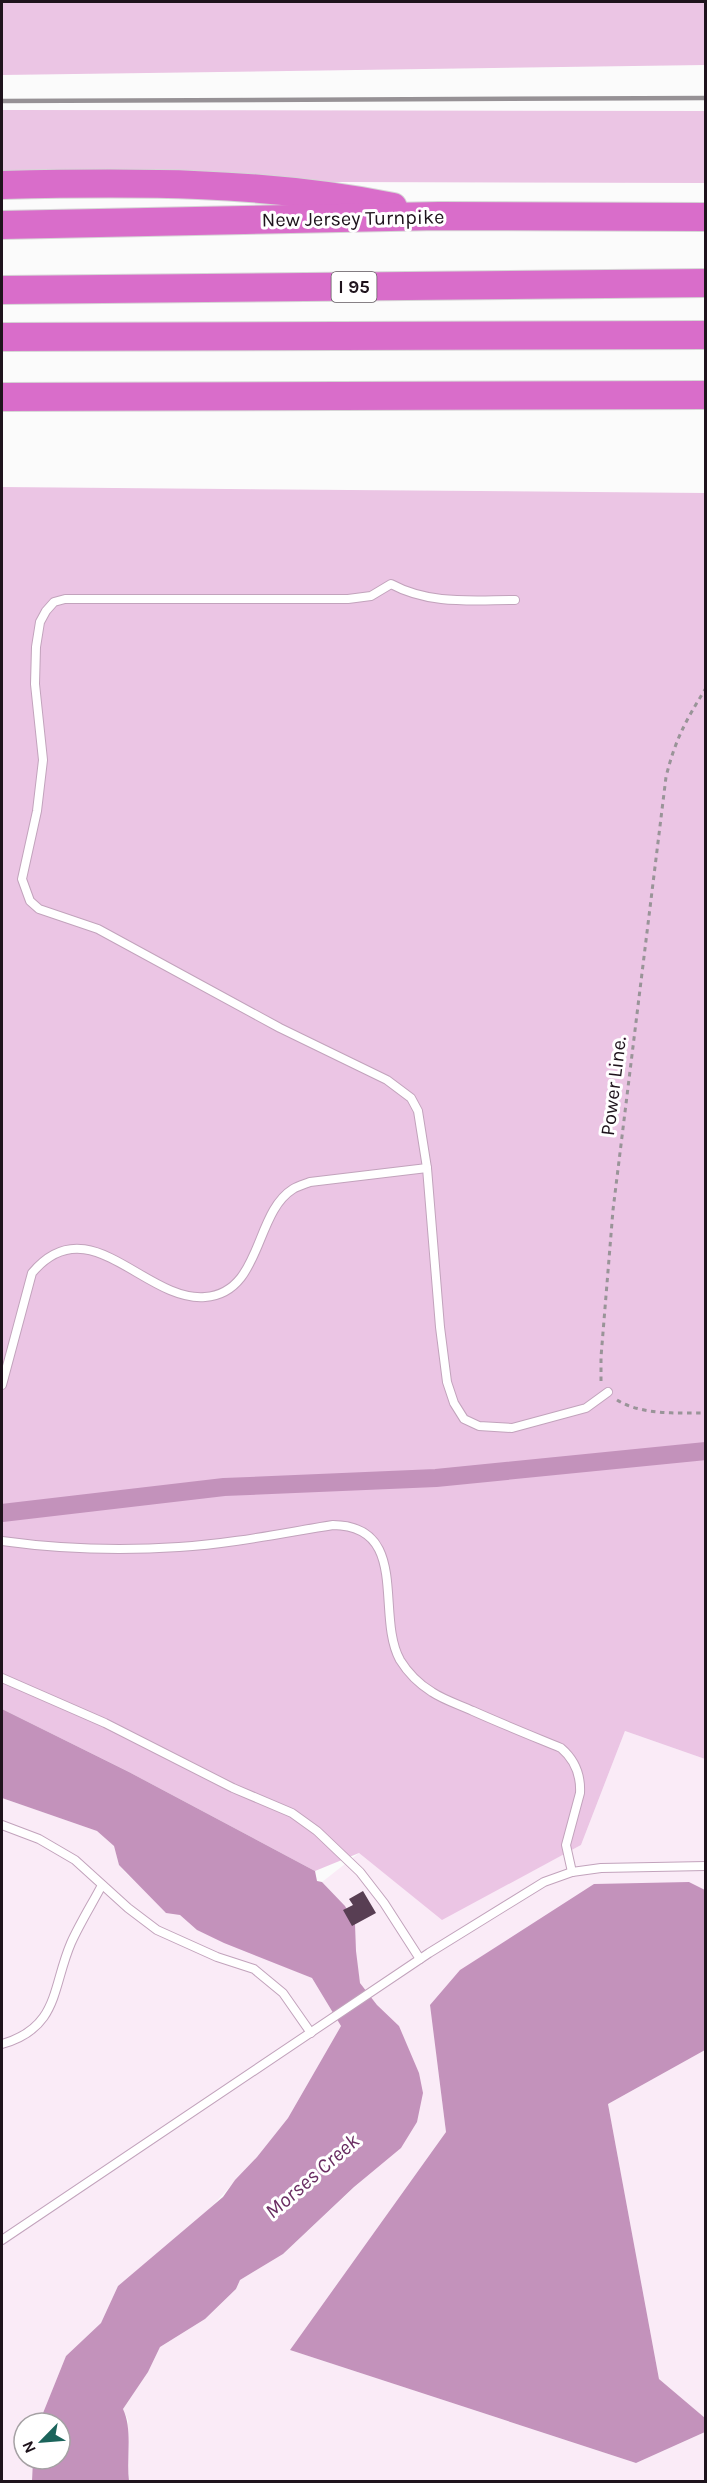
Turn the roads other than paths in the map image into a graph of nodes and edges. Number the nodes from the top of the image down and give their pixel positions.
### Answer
1 (2, 184) edge
2 (439, 216) junction
3 (705, 217) edge
4 (2, 225) edge
5 (705, 283) edge
6 (2, 290) edge
7 (705, 335) edge
8 (2, 337) edge
9 (705, 395) edge
10 (2, 397) edge
11 (515, 600) dead end
12 (427, 1168) junction
13 (2, 1384) edge
14 (608, 1392) road end
15 (2, 1541) edge
16 (2, 1678) edge
17 (2, 1825) edge
18 (705, 1866) edge
19 (572, 1872) junction
20 (102, 1885) junction
21 (420, 1959) junction
22 (311, 2033) junction
23 (2, 2044) edge
24 (2, 2240) edge

1 - 2 highway
2 - 3 highway, New Jersey Turnpike
2 - 4 highway, New Jersey Turnpike
5 - 6 highway, I 95
7 - 8 highway
9 - 10 highway
11 - 12 lane
12 - 13 lane
12 - 14 lane
15 - 19 lane
16 - 21 lane
17 - 20 lane
18 - 19 lane
19 - 21 lane
20 - 22 lane
20 - 23 lane
21 - 22 lane
22 - 24 lane

